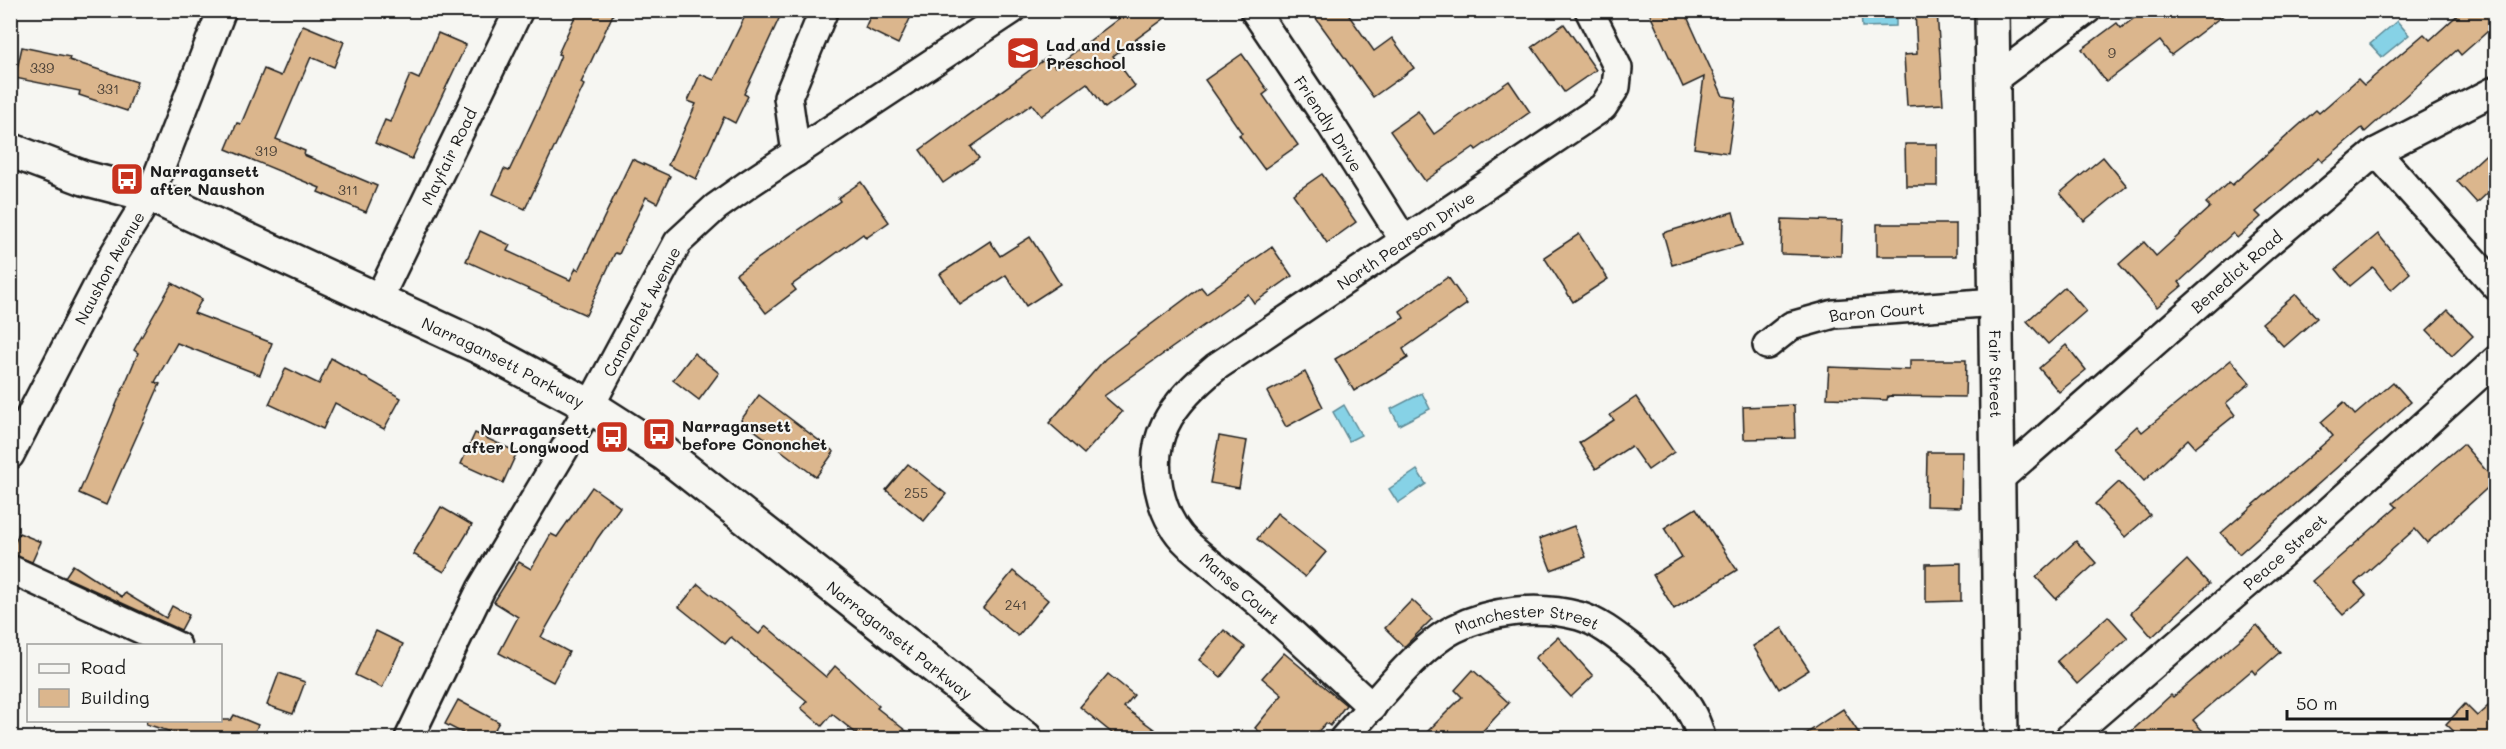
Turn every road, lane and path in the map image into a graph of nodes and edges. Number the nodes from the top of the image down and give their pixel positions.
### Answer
1 (222, 10) edge
2 (519, 10) edge
3 (824, 10) edge
4 (1012, 10) edge
5 (1254, 10) edge
6 (1992, 10) edge
7 (2087, 10) edge
8 (1595, 21) edge
9 (1993, 80) junction
10 (2496, 90) edge
11 (10, 150) edge
12 (2376, 152) junction
13 (796, 153) junction
14 (150, 195) junction
15 (1403, 239) junction
16 (2496, 286) edge
17 (378, 300) junction
18 (1996, 302) junction
19 (1767, 345) dead end
20 (2496, 360) edge
21 (590, 406) junction
22 (1159, 441) joint
23 (10, 455) edge
24 (1997, 481) junction
25 (10, 569) edge
26 (175, 644) edge
27 (1372, 707) junction
28 (409, 738) edge
29 (1025, 738) edge
30 (1344, 738) edge
31 (1701, 738) edge
32 (2001, 738) edge
33 (2069, 738) edge

1 - 14 street, Naushon Avenue
2 - 17 street, Mayfair Road
3 - 13 street
4 - 13 street, Canonchet Avenue
5 - 15 street, Friendly Drive
6 - 9 street, Fair Street
7 - 9 street
8 - 15 street, North Pearson Drive
9 - 18 street, Fair Street
10 - 12 street, Benedict Road
11 - 14 street, Narragansett Parkway
12 - 16 street
12 - 24 street, Benedict Road
13 - 21 street, Canonchet Avenue
14 - 17 street, Narragansett Parkway
14 - 23 street, Naushon Avenue
15 - 22 street, North Pearson Drive
17 - 21 street, Narragansett Parkway
18 - 19 street, Baron Court
18 - 24 street, Fair Street
20 - 33 street, Peace Street
21 - 28 street, Canonchet Avenue
21 - 29 street, Narragansett Parkway
22 - 27 street, Manse Court
24 - 32 street, Fair Street
25 - 26 street
27 - 30 street, Manchester Street
27 - 31 street, Manchester Street

